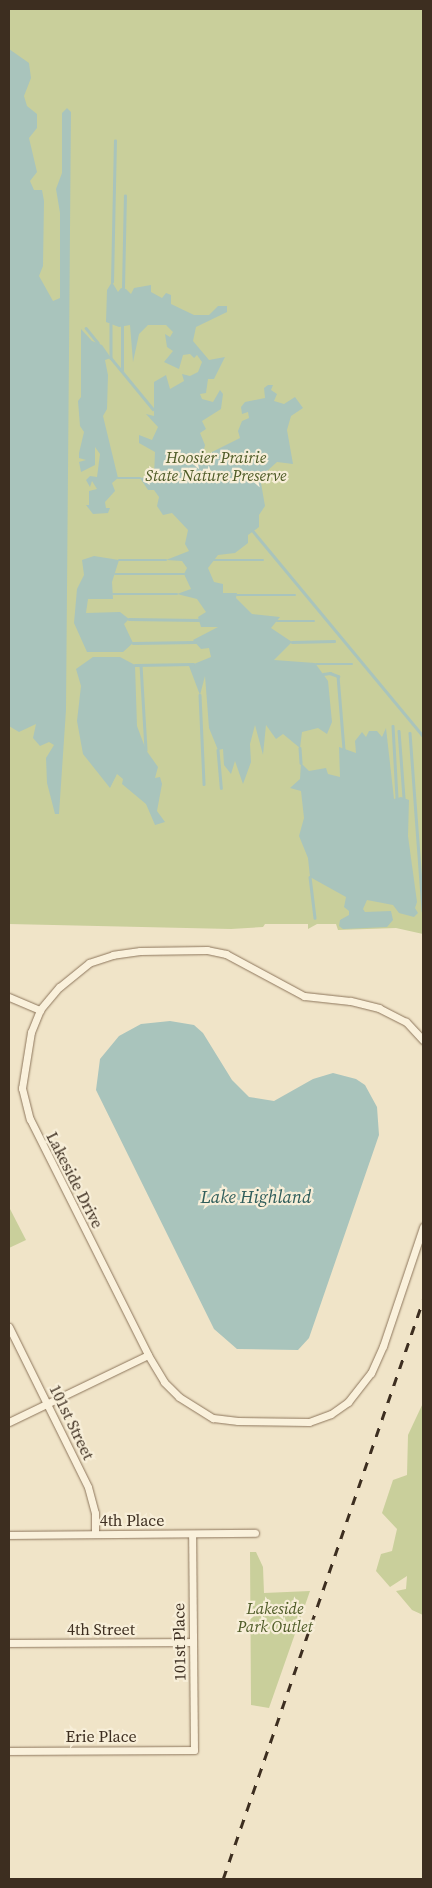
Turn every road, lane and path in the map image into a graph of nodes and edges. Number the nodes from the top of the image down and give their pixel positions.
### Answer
1 (9, 998) edge
2 (40, 1010) junction
3 (423, 1040) edge
4 (423, 1226) edge
5 (9, 1327) edge
6 (148, 1355) junction
7 (48, 1405) junction
8 (9, 1422) edge
9 (255, 1533) dead end
10 (9, 1534) edge
11 (95, 1534) junction
12 (192, 1534) junction
13 (193, 1642) junction
14 (9, 1643) edge
15 (194, 1750) joint
16 (9, 1751) edge

1 - 2 street
2 - 3 street, Lakeside Drive
2 - 6 street, Lakeside Drive
4 - 6 street, Lakeside Drive
5 - 7 street, 101st Street
6 - 7 street
7 - 8 street
7 - 11 street, 101st Street
9 - 12 street, 4th Place
10 - 11 street, 4th Place
11 - 12 street, 4th Place
12 - 13 street, 101st Place
13 - 14 street, 4th Street
13 - 15 street, 101st Place
15 - 16 street, Erie Place

